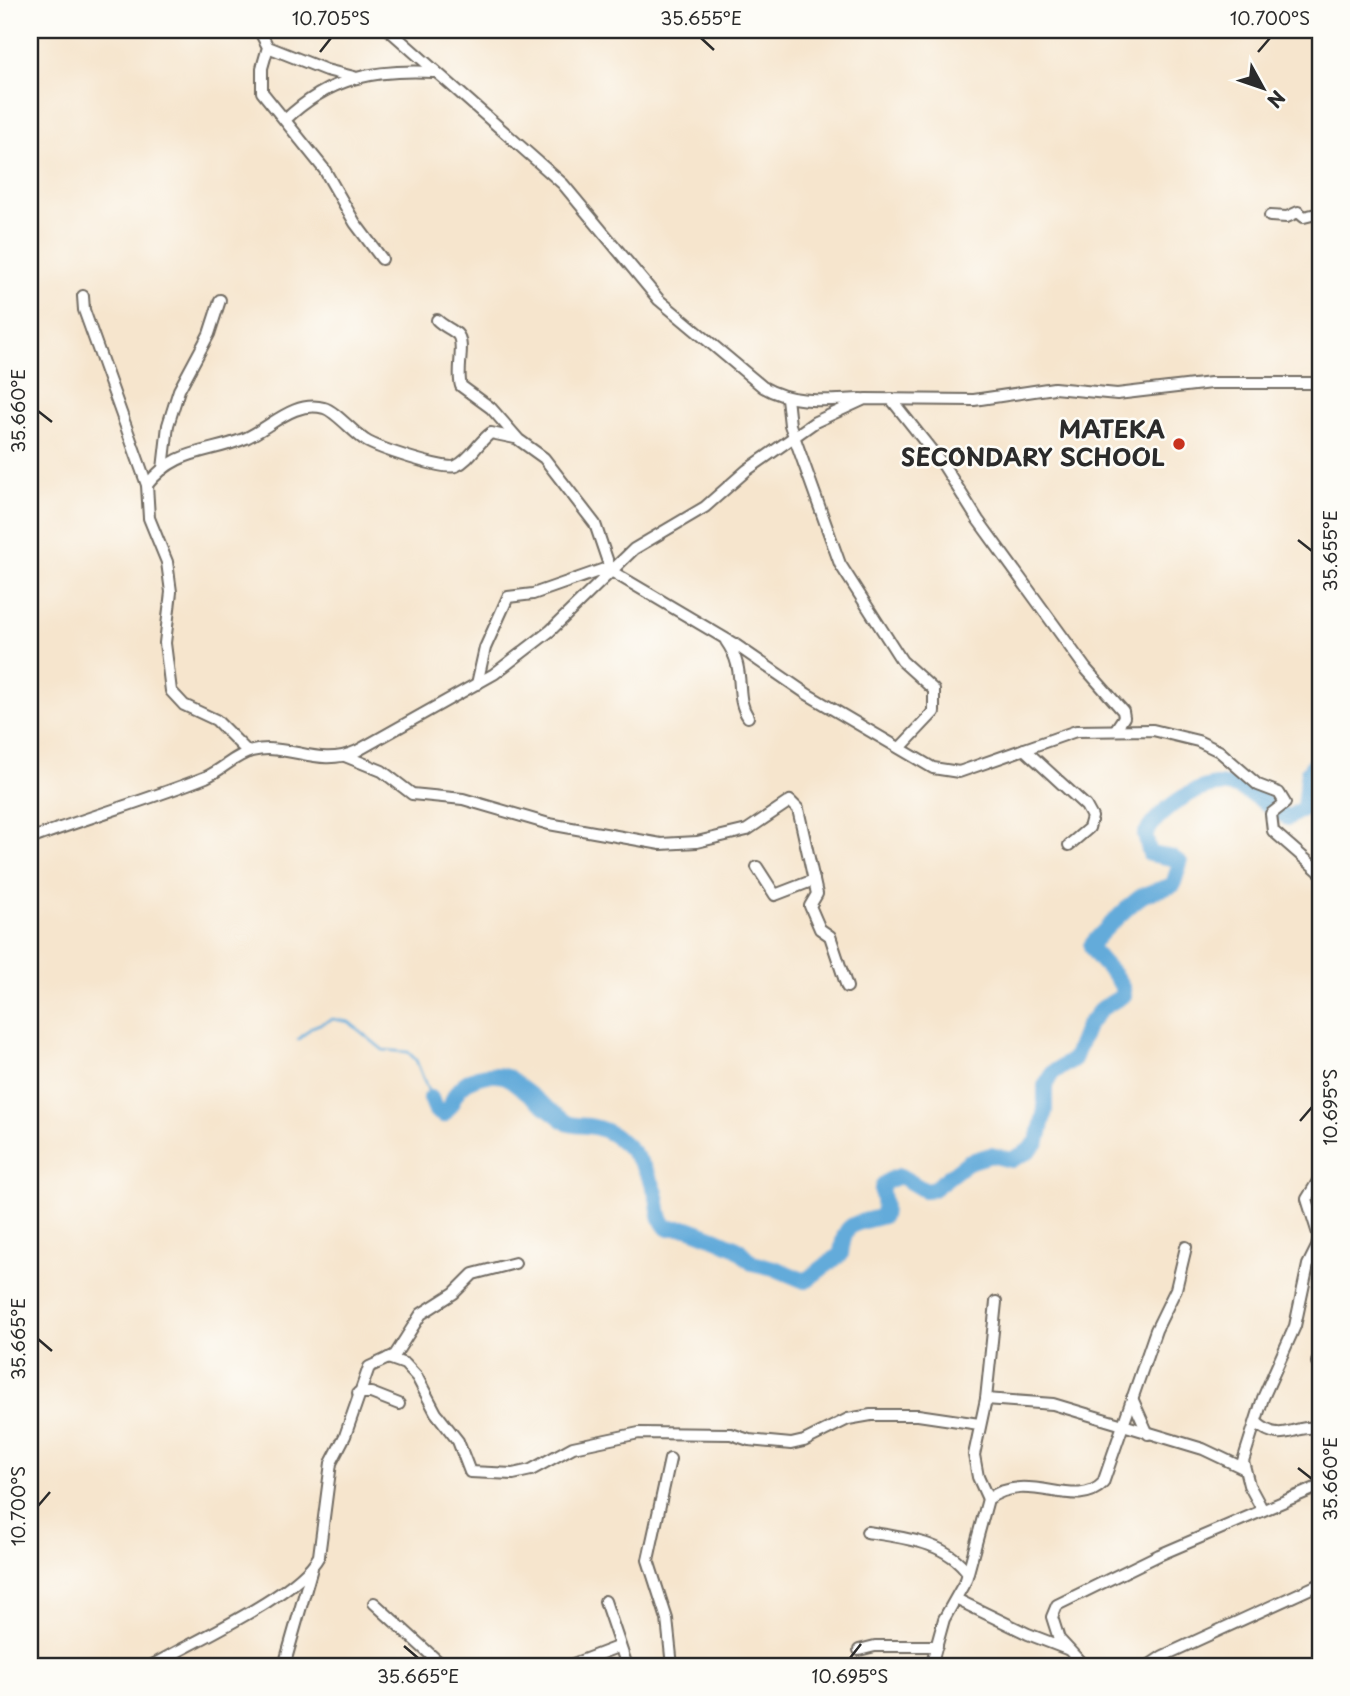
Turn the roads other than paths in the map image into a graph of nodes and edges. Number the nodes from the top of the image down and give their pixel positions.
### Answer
1 (259, 30) edge
2 (389, 30) edge
3 (268, 47) junction
4 (434, 72) junction
5 (354, 77) junction
6 (285, 120) junction
7 (1320, 213) edge
8 (1269, 216) dead end
9 (382, 259) dead end
10 (83, 296) dead end
11 (219, 300) dead end
12 (437, 320) dead end
13 (1320, 383) edge
14 (788, 398) junction
15 (865, 399) junction
16 (891, 399) junction
17 (796, 436) junction
18 (517, 439) junction
19 (163, 469) junction
20 (147, 485) junction
21 (610, 569) junction
22 (724, 638) junction
23 (477, 684) junction
24 (748, 717) dead end
25 (1116, 729) junction
26 (900, 748) junction
27 (1024, 749) junction
28 (248, 752) junction
29 (345, 756) junction
30 (30, 839) edge
31 (1069, 845) dead end
32 (757, 867) dead end
33 (1320, 872) edge
34 (814, 880) junction
35 (848, 987) dead end
36 (1320, 1178) edge
37 (1186, 1247) dead end
38 (515, 1263) dead end
39 (996, 1302) dead end
40 (388, 1359) junction
41 (358, 1393) junction
42 (1132, 1398) junction
43 (986, 1399) junction
44 (399, 1404) dead end
45 (1257, 1423) junction
46 (979, 1424) junction
47 (1122, 1427) junction
48 (1320, 1428) edge
49 (1148, 1433) junction
50 (670, 1458) dead end
51 (1243, 1468) junction
52 (1320, 1486) edge
53 (988, 1499) junction
54 (1262, 1509) junction
55 (867, 1532) dead end
56 (312, 1568) junction
57 (968, 1573) junction
58 (1320, 1584) edge
59 (958, 1600) junction
60 (605, 1601) dead end
61 (374, 1603) dead end
62 (620, 1646) junction
63 (937, 1646) junction
64 (1067, 1649) junction
65 (859, 1650) dead end
66 (151, 1666) edge
67 (284, 1666) edge
68 (443, 1666) edge
69 (568, 1666) edge
70 (627, 1666) edge
71 (672, 1666) edge
72 (931, 1666) edge
73 (1084, 1666) edge
74 (1148, 1666) edge

1 - 3 street
2 - 4 street
3 - 5 street
3 - 6 street
4 - 5 street
4 - 14 street
5 - 6 street
6 - 9 street
7 - 8 street
10 - 20 street
11 - 19 street
12 - 18 street
13 - 16 street
14 - 15 street
14 - 17 street
15 - 16 street
15 - 17 street
16 - 25 street
17 - 21 street
17 - 26 street
18 - 19 street
18 - 21 street
19 - 20 street
20 - 28 street
21 - 22 street
21 - 23 street
21 - 23 street
22 - 24 street
22 - 26 street
23 - 29 street
25 - 27 street
25 - 33 street
26 - 27 street
27 - 31 street
28 - 29 street
28 - 30 street
29 - 34 street
32 - 34 street
34 - 35 street
36 - 45 street
37 - 42 street
38 - 40 street
39 - 43 street
40 - 41 street
40 - 46 street
41 - 44 street
41 - 56 street
42 - 47 street
42 - 49 street
43 - 46 street
43 - 47 street
45 - 48 street
45 - 51 street
46 - 53 street
47 - 49 street
47 - 53 street
49 - 51 street
50 - 71 street
51 - 54 street
52 - 54 street
53 - 57 street
54 - 64 street
55 - 57 street
56 - 66 street
56 - 67 street
57 - 59 street
58 - 74 street
59 - 63 street
59 - 64 street
60 - 62 street
61 - 68 street
62 - 69 street
62 - 70 street
63 - 65 street
63 - 72 street
64 - 73 street

